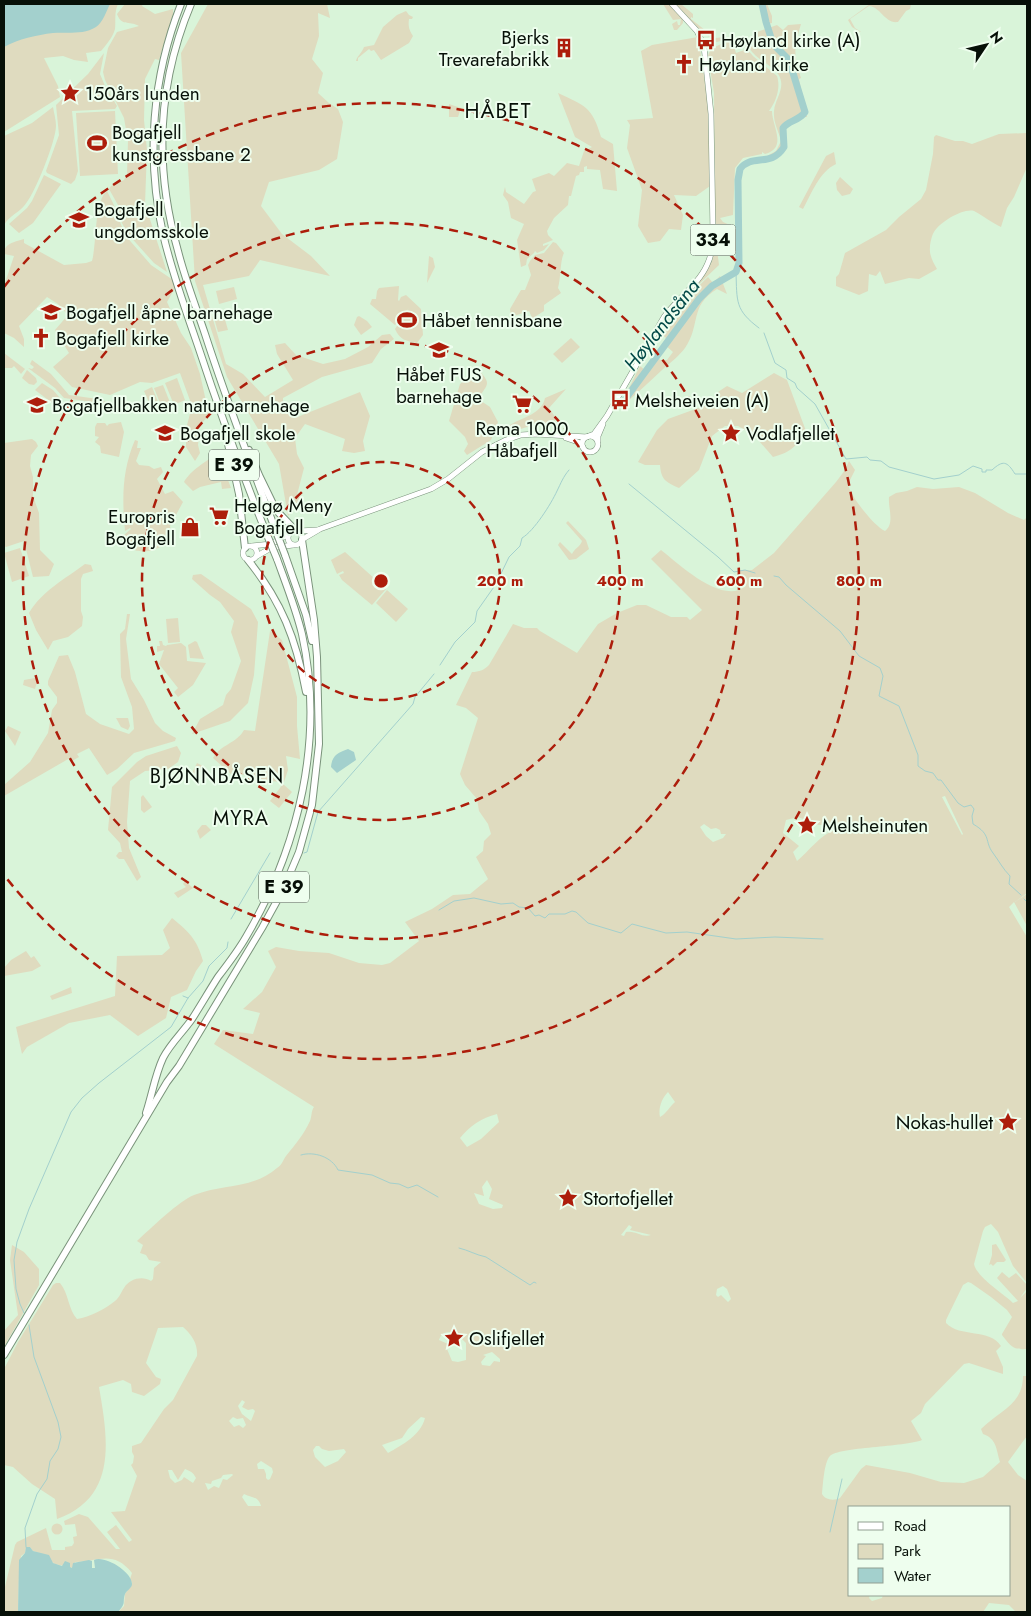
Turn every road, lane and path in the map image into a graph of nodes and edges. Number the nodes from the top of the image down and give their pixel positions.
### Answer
1 (181, 4) edge
2 (191, 4) edge
3 (672, 4) edge
4 (211, 385) junction
5 (228, 406) junction
6 (606, 416) junction
7 (554, 434) junction
8 (588, 437) junction
9 (598, 442) junction
10 (583, 447) junction
11 (320, 529) junction
12 (297, 531) junction
13 (289, 534) junction
14 (302, 540) junction
15 (294, 545) junction
16 (252, 546) junction
17 (245, 548) junction
18 (256, 556) junction
19 (248, 560) junction
20 (317, 672) junction
21 (311, 716) junction
22 (143, 1122) junction
23 (4, 1355) edge

1 - 4 highway, E 39
2 - 5 highway, E 39
3 - 6 main road, 334
4 - 17 highway, E 39
4 - 21 highway, E 39, bridge
5 - 12 highway, E 39
5 - 20 highway, E 39, bridge
6 - 8 main road, 334
6 - 9 main road, 334
7 - 8 main road
7 - 10 main road
7 - 11 main road
8 - 9 main road
8 - 10 main road, 334
9 - 10 main road
11 - 12 main road
11 - 14 main road
12 - 13 main road
12 - 14 main road
13 - 15 main road
13 - 16 main road
14 - 15 main road
14 - 20 highway, E 39
15 - 18 main road
16 - 17 main road
16 - 18 main road
17 - 19 main road
18 - 19 main road
19 - 21 highway, E 39
20 - 22 highway, E 39
21 - 22 highway, E 39
22 - 23 highway, E 39

